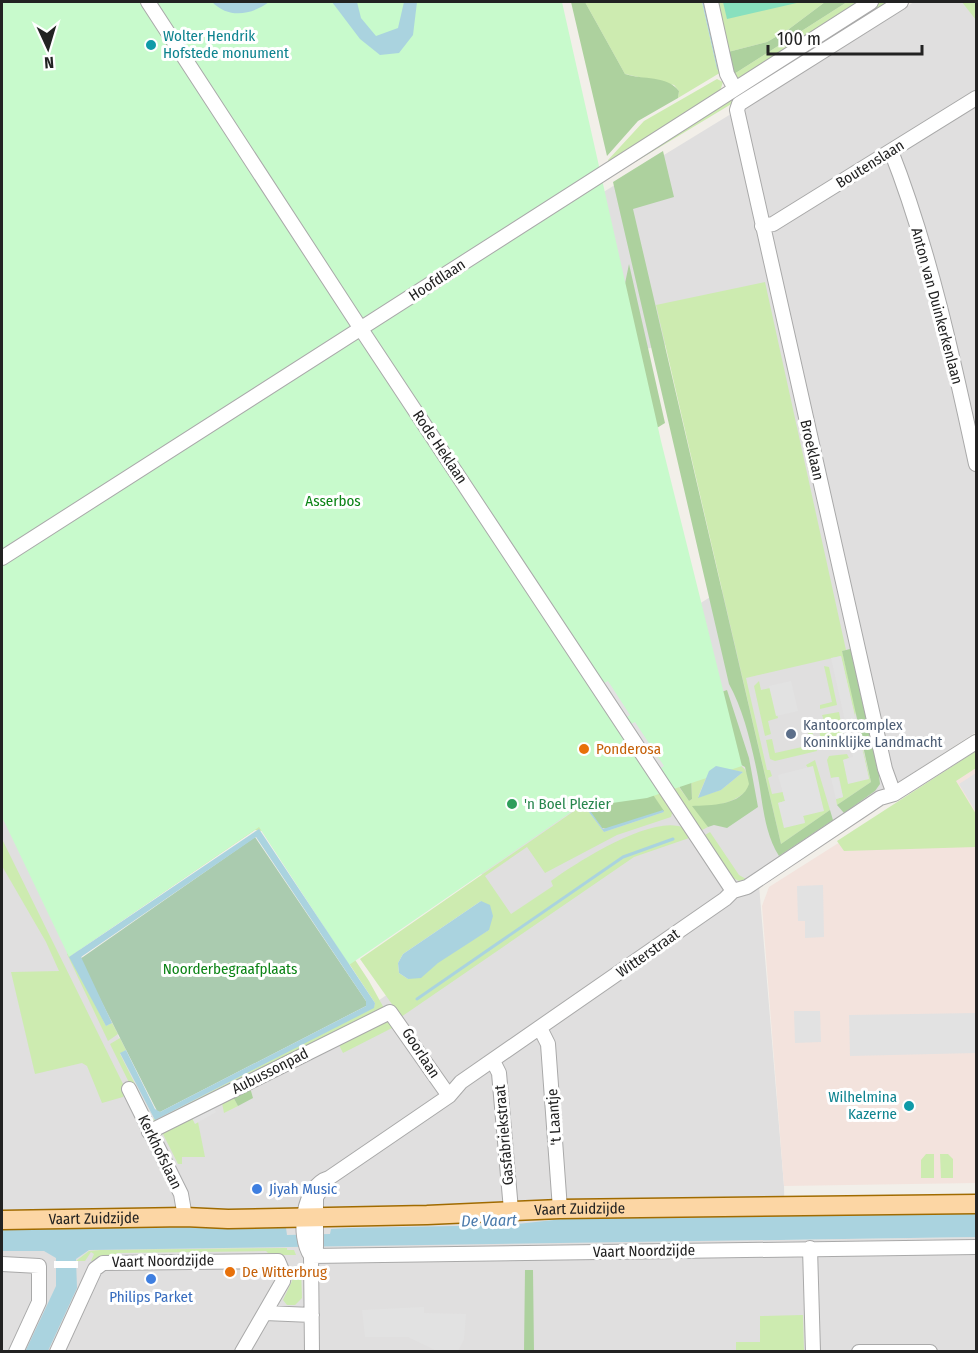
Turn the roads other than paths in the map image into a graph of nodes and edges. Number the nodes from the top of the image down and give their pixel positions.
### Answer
1 (148, 2) edge
2 (711, 2) edge
3 (871, 2) edge
4 (902, 2) edge
5 (735, 89) junction
6 (976, 98) edge
7 (891, 151) junction
8 (762, 226) junction
9 (361, 329) junction
10 (971, 410) edge
11 (976, 464) edge
12 (2, 558) edge
13 (976, 742) edge
14 (894, 794) junction
15 (733, 891) junction
16 (390, 1012) joint
17 (540, 1028) junction
18 (493, 1061) junction
19 (129, 1089) dead end
20 (449, 1096) junction
21 (149, 1132) junction
22 (560, 1203) junction
23 (976, 1204) edge
24 (511, 1210) junction
25 (185, 1216) junction
26 (2, 1220) edge
27 (310, 1236) junction
28 (976, 1247) edge
29 (810, 1248) junction
30 (2, 1264) edge
31 (266, 1313) junction
32 (312, 1315) junction
33 (16, 1352) edge
34 (57, 1352) edge
35 (242, 1352) edge
36 (312, 1352) edge
37 (813, 1352) edge
38 (859, 1352) edge
39 (930, 1352) edge

1 - 9 street, Rode Heklaan
2 - 5 street
3 - 5 street, Hoofdlaan
4 - 8 street, Broeklaan
5 - 9 street, Hoofdlaan
6 - 7 street, Boutenslaan
7 - 8 street, Boutenslaan
7 - 10 street, Anton van Duinkerkenlaan
8 - 14 street, Broeklaan
9 - 12 street, Hoofdlaan
9 - 15 street, Rode Heklaan
10 - 11 street, Anton van Duinkerkenlaan
13 - 14 street, Witterstraat
14 - 15 street, Witterstraat
15 - 17 street, Witterstraat
16 - 20 street, Goorlaan
16 - 21 street, Aubussonpad
17 - 18 street, Witterstraat
17 - 22 street, 't Laantje
18 - 20 street, Witterstraat
18 - 24 street, Gasfabriekstraat
19 - 21 street, Kerkhofslaan
20 - 27 street, Witterstraat
21 - 25 street, Kerkhofslaan
22 - 23 main road, Vaart Zuidzijde
22 - 24 main road, Vaart Zuidzijde
24 - 27 main road, Vaart Zuidzijde
25 - 26 main road, Vaart Zuidzijde
25 - 27 main road, Vaart Zuidzijde
27 - 29 street, Vaart Noordzijde
27 - 32 street, Witterstraat
28 - 29 street, Vaart Noordzijde
29 - 37 street
30 - 33 street
31 - 32 street
31 - 34 street, Vaart Noordzijde
31 - 35 street
32 - 36 street, Witterstraat
38 - 39 street

